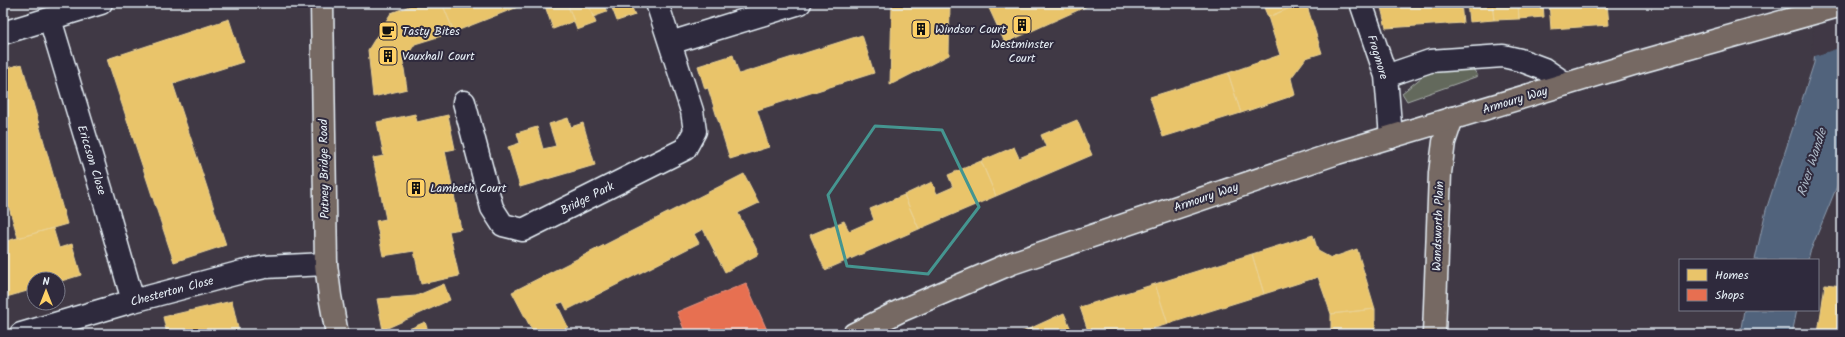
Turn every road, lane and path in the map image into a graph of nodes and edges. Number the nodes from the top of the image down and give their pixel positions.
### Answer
1 (101, 3) edge
2 (322, 3) edge
3 (657, 3) edge
4 (800, 3) edge
5 (1361, 3) edge
6 (1842, 5) edge
7 (50, 19) junction
8 (3, 33) edge
9 (670, 43) junction
10 (1386, 76) junction
11 (1566, 84) junction
12 (464, 102) dead end
13 (1452, 118) junction
14 (1391, 137) junction
15 (326, 264) junction
16 (133, 301) junction
17 (21, 334) edge
18 (337, 334) edge
19 (854, 334) edge
20 (1434, 334) edge

1 - 7 street
2 - 15 main road, Putney Bridge Road
3 - 9 street, Bridge Park
4 - 9 street
5 - 10 street, Frogmore
6 - 11 main road, Armoury Way
7 - 8 street
7 - 16 street, Ericcson Close
9 - 12 street, Bridge Park
10 - 11 street, Armoury Way
10 - 14 street, Frogmore
11 - 13 main road, Armoury Way
13 - 14 main road, Armoury Way
13 - 20 main road, Wandsworth Plain
14 - 19 main road, Armoury Way
15 - 16 street, Chesterton Close
15 - 18 main road, Putney Bridge Road
16 - 17 street, Chesterton Close

